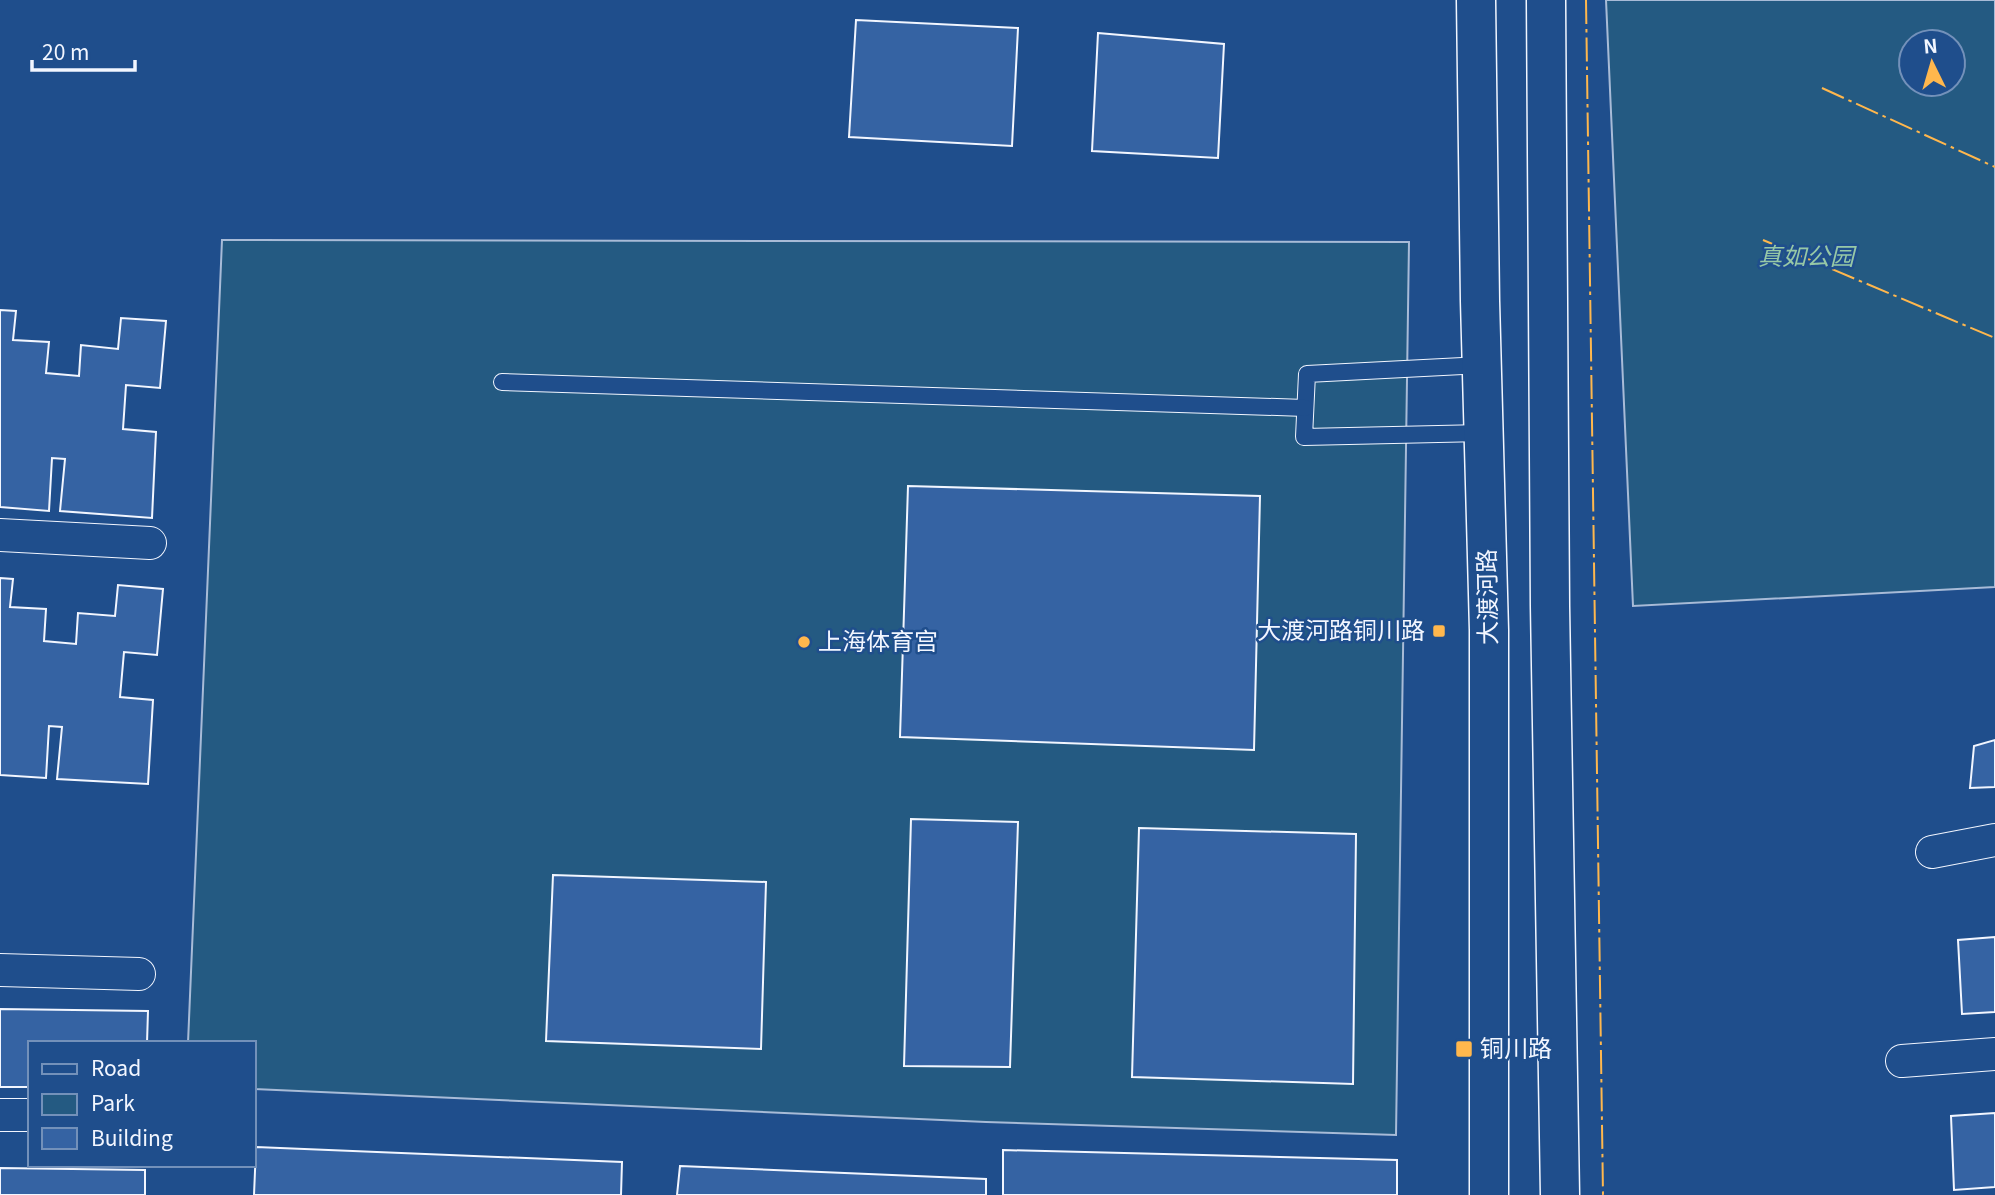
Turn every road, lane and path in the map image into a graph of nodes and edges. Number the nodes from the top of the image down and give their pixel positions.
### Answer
1 (1476, 0) edge
2 (1546, 0) edge
3 (1482, 365) junction
4 (502, 382) dead end
5 (1305, 408) junction
6 (1483, 433) junction
7 (0, 535) edge
8 (150, 543) dead end
9 (1995, 841) edge
10 (1932, 852) dead end
11 (0, 970) edge
12 (139, 974) dead end
13 (1995, 1054) edge
14 (1902, 1061) dead end
15 (0, 1115) edge
16 (28, 1115) edge
17 (1489, 1195) edge
18 (1560, 1195) edge

1 - 3 main road, 大渡河路
2 - 18 main road
3 - 5 lane
3 - 6 main road, 大渡河路
4 - 5 lane
5 - 6 lane
6 - 17 main road, 大渡河路
7 - 8 street
9 - 10 street
11 - 12 street
13 - 14 street
15 - 16 street

